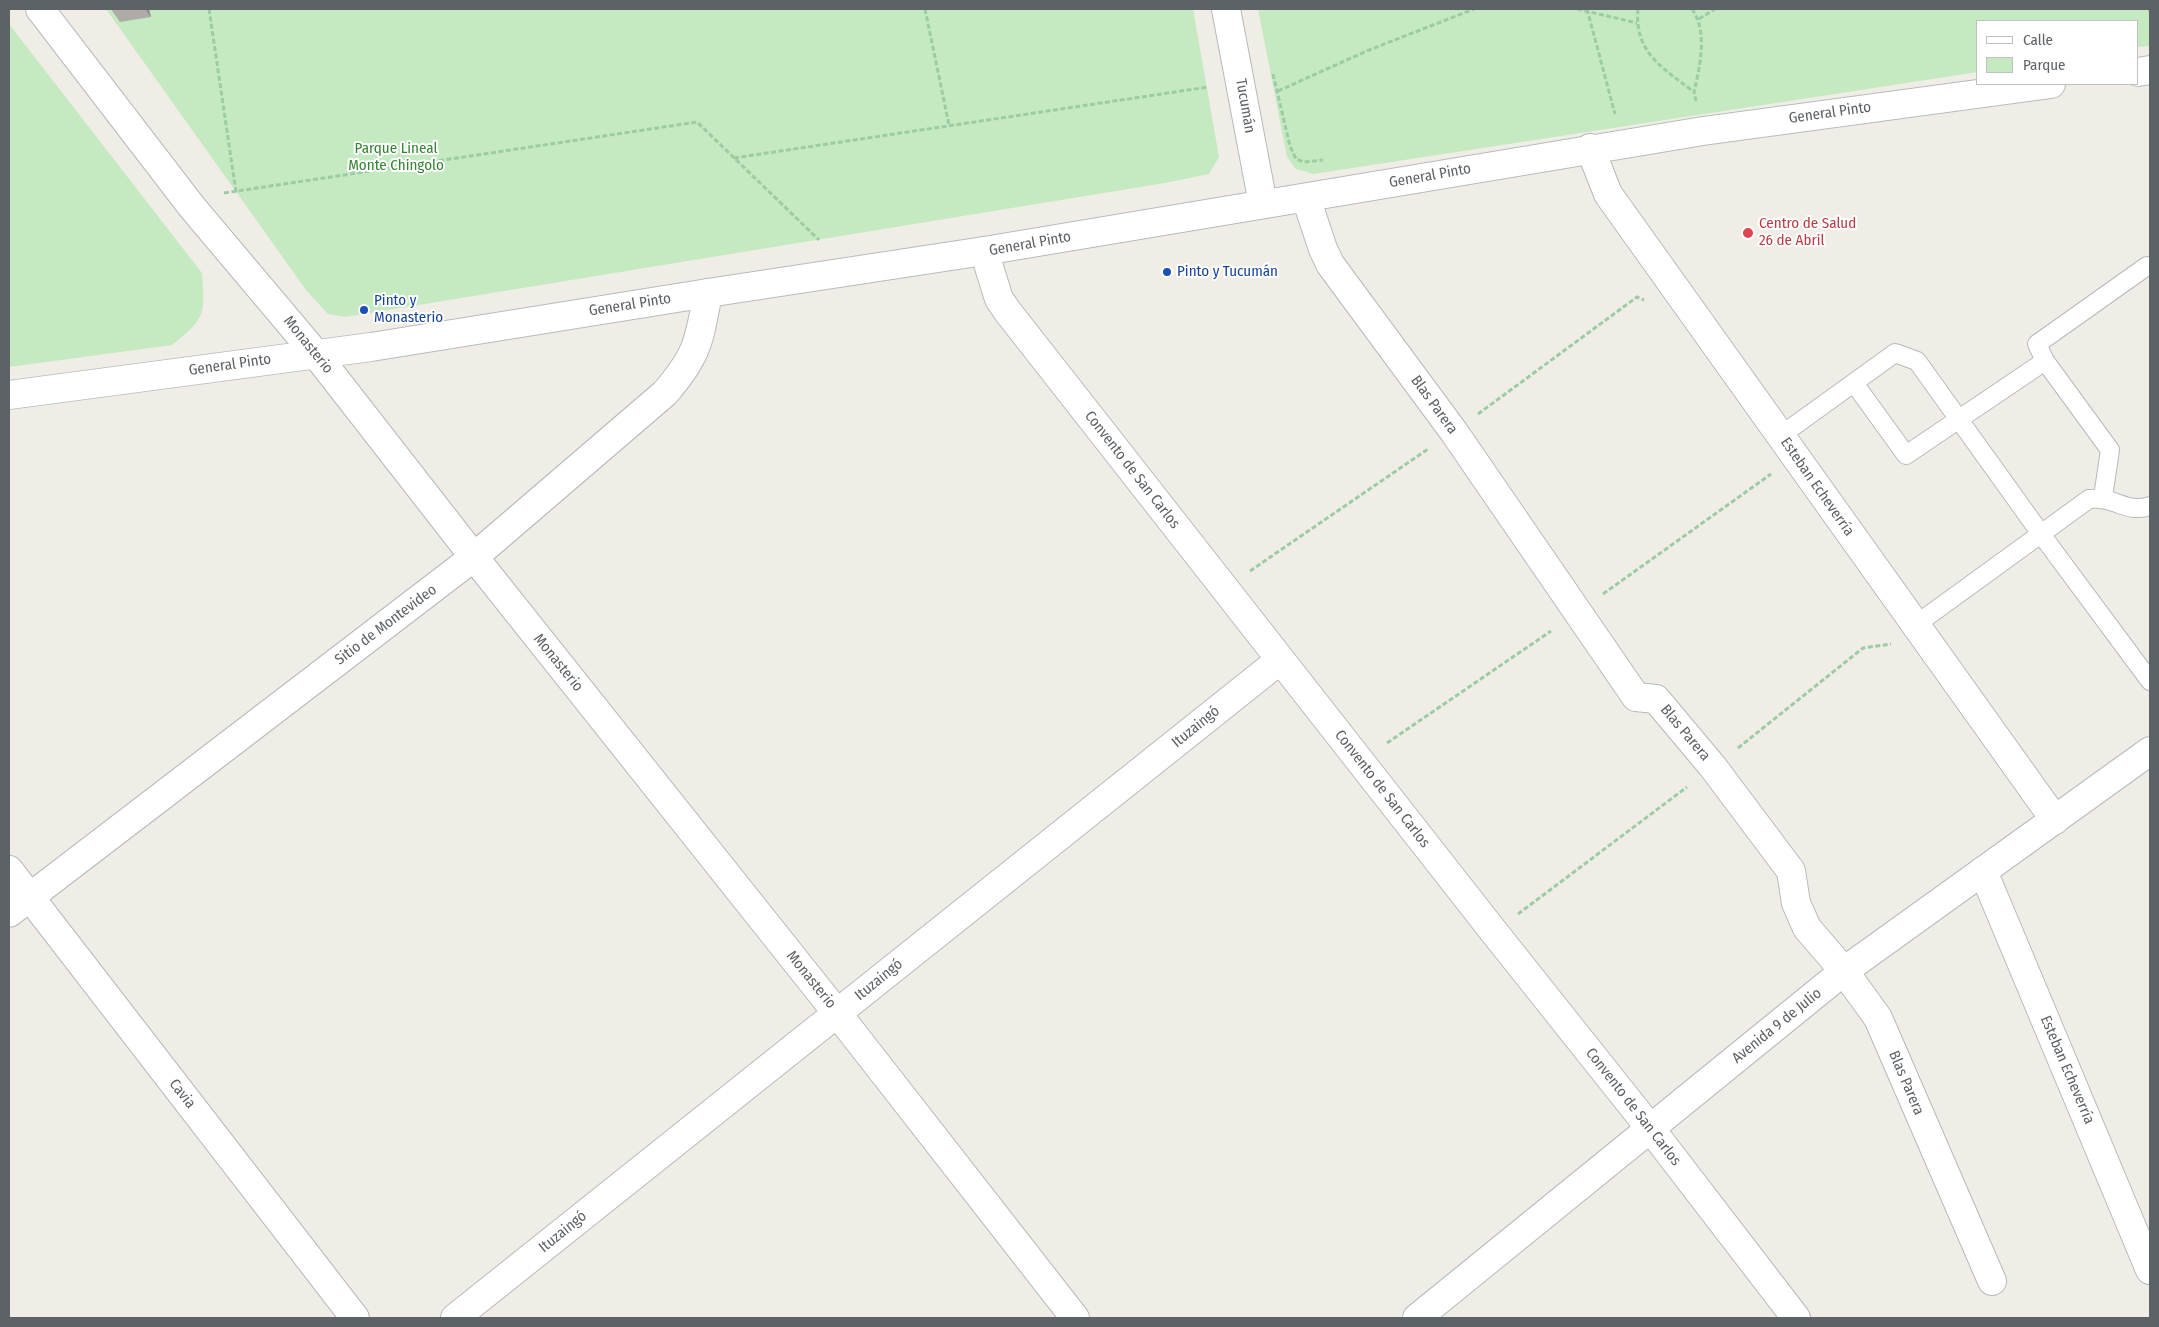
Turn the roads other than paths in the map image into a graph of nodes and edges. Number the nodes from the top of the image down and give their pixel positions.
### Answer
1 (40, 9) edge
2 (1226, 9) edge
3 (2043, 85) edge
4 (1590, 148) junction
5 (1306, 198) junction
6 (1262, 204) junction
7 (984, 252) junction
8 (2147, 266) dead end
9 (708, 293) junction
10 (315, 353) junction
11 (2045, 361) junction
12 (1854, 383) junction
13 (9, 395) edge
14 (1959, 419) junction
15 (1780, 436) junction
16 (2103, 497) junction
17 (2150, 506) edge
18 (2041, 534) junction
19 (474, 557) junction
20 (1914, 626) junction
21 (1280, 660) junction
22 (2150, 680) edge
23 (2150, 751) edge
24 (2055, 820) junction
25 (9, 870) edge
26 (1983, 871) junction
27 (30, 896) junction
28 (9, 913) edge
29 (1844, 971) junction
30 (837, 1013) junction
31 (1650, 1128) junction
32 (2150, 1270) edge
33 (1992, 1281) dead end
34 (355, 1318) edge
35 (455, 1318) edge
36 (1075, 1318) edge
37 (1416, 1318) edge
38 (1796, 1318) edge

1 - 10 street, Monasterio
2 - 6 street, Tucumán
3 - 4 street, General Pinto
4 - 5 street, General Pinto
4 - 15 street, Esteban Echeverría
5 - 6 street, General Pinto
5 - 29 street, Blas Parera
6 - 7 street, General Pinto
7 - 9 street, General Pinto
7 - 21 street, Convento de San Carlos
8 - 11 lane
9 - 10 street, General Pinto
9 - 19 street, Sitio de Montevideo
10 - 13 street, General Pinto
10 - 19 street, Monasterio
11 - 14 lane
11 - 16 lane
12 - 14 lane
12 - 14 lane
12 - 15 lane
14 - 18 lane
15 - 20 street, Esteban Echeverría
16 - 17 lane
16 - 18 lane
18 - 20 lane
18 - 22 lane
19 - 27 street, Sitio de Montevideo
19 - 30 street, Monasterio
20 - 24 street, Esteban Echeverría
21 - 30 street, Ituzaingó
21 - 31 street, Convento de San Carlos
23 - 24 street, Avenida 9 de Julio
24 - 26 street, Avenida 9 de Julio
25 - 27 street, Cavia
26 - 29 street, Avenida 9 de Julio
26 - 32 street, Esteban Echeverría
27 - 28 street, Sitio de Montevideo
27 - 34 street, Cavia
29 - 31 street, Avenida 9 de Julio
29 - 33 street, Blas Parera
30 - 35 street, Ituzaingó
30 - 36 street, Monasterio
31 - 37 street, Avenida 9 de Julio
31 - 38 street, Convento de San Carlos

